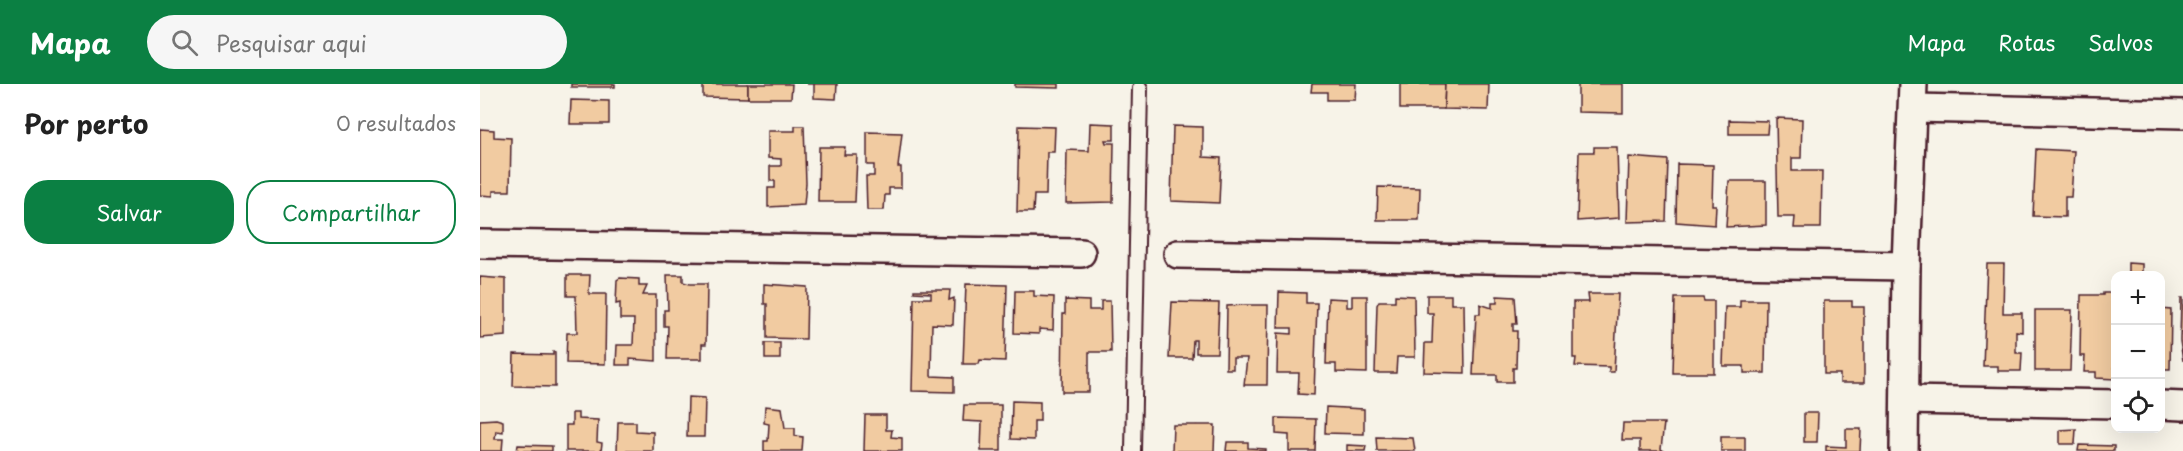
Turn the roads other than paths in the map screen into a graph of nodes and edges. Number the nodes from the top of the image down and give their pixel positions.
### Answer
1 (1140, 88) dead end
2 (1913, 96) edge
3 (2183, 114) edge
4 (480, 244) edge
5 (1081, 253) dead end
6 (1178, 254) dead end
7 (1906, 266) junction
8 (1905, 400) junction
9 (2111, 404) edge
10 (2165, 405) edge
11 (2183, 406) edge
12 (1133, 451) edge
13 (1904, 451) edge

1 - 12 lane
2 - 3 street
2 - 7 street
4 - 5 street
6 - 7 street
7 - 8 street
8 - 9 street
8 - 13 street
10 - 11 street

